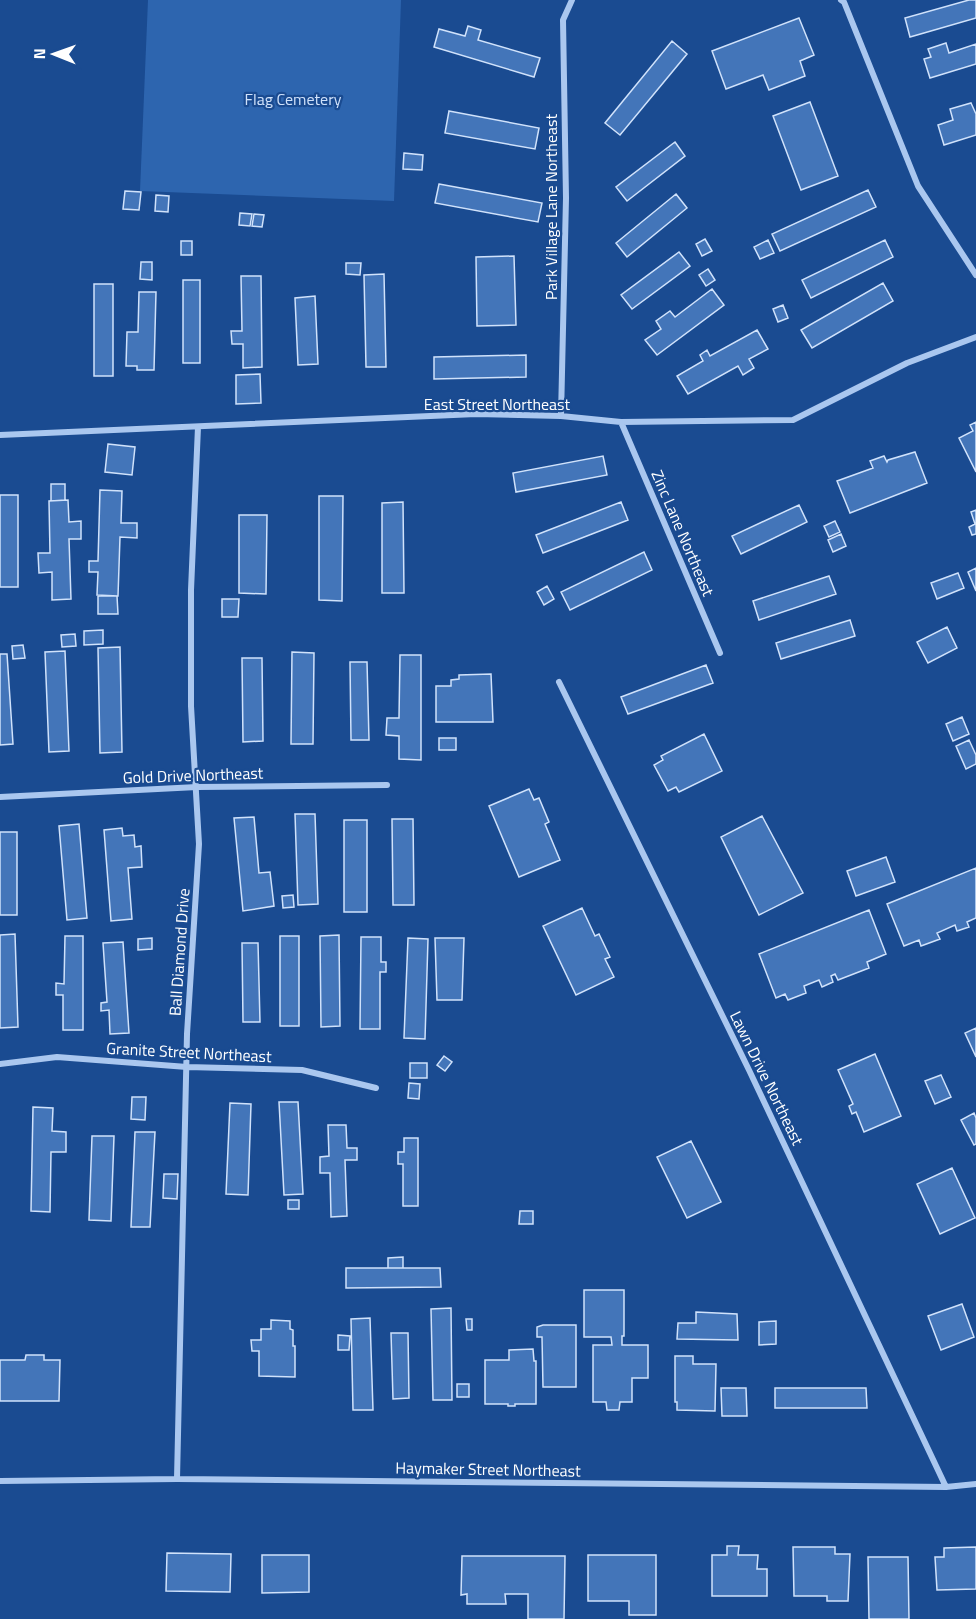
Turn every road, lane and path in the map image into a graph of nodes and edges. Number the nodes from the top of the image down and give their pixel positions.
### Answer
1 (572, 0) edge
2 (841, 0) edge
3 (976, 275) edge
4 (976, 337) edge
5 (561, 416) junction
6 (621, 422) junction
7 (198, 427) junction
8 (0, 435) edge
9 (720, 653) dead end
10 (559, 682) dead end
11 (387, 785) dead end
12 (197, 787) junction
13 (0, 796) edge
14 (0, 1064) edge
15 (187, 1067) junction
16 (376, 1088) dead end
17 (177, 1479) junction
18 (0, 1481) edge
19 (976, 1484) edge
20 (946, 1487) junction

1 - 5 street, Park Village Lane Northeast
2 - 3 street
4 - 6 street, East Street Northeast
5 - 6 street, East Street Northeast
5 - 7 street, East Street Northeast
6 - 9 street, Zinc Lane Northeast
7 - 8 street, East Street Northeast
7 - 12 street, Ball Diamond Drive
10 - 20 street, Lawn Drive Northeast
11 - 12 street, Gold Drive Northeast
12 - 13 street, Gold Drive Northeast
12 - 15 street, Ball Diamond Drive
14 - 15 street, Granite Street Northeast
15 - 16 street, Granite Street Northeast
15 - 17 street, Ball Diamond Drive
17 - 18 street, Haymaker Street Northeast
17 - 20 street, Haymaker Street Northeast
19 - 20 street, Haymaker Street Northeast

